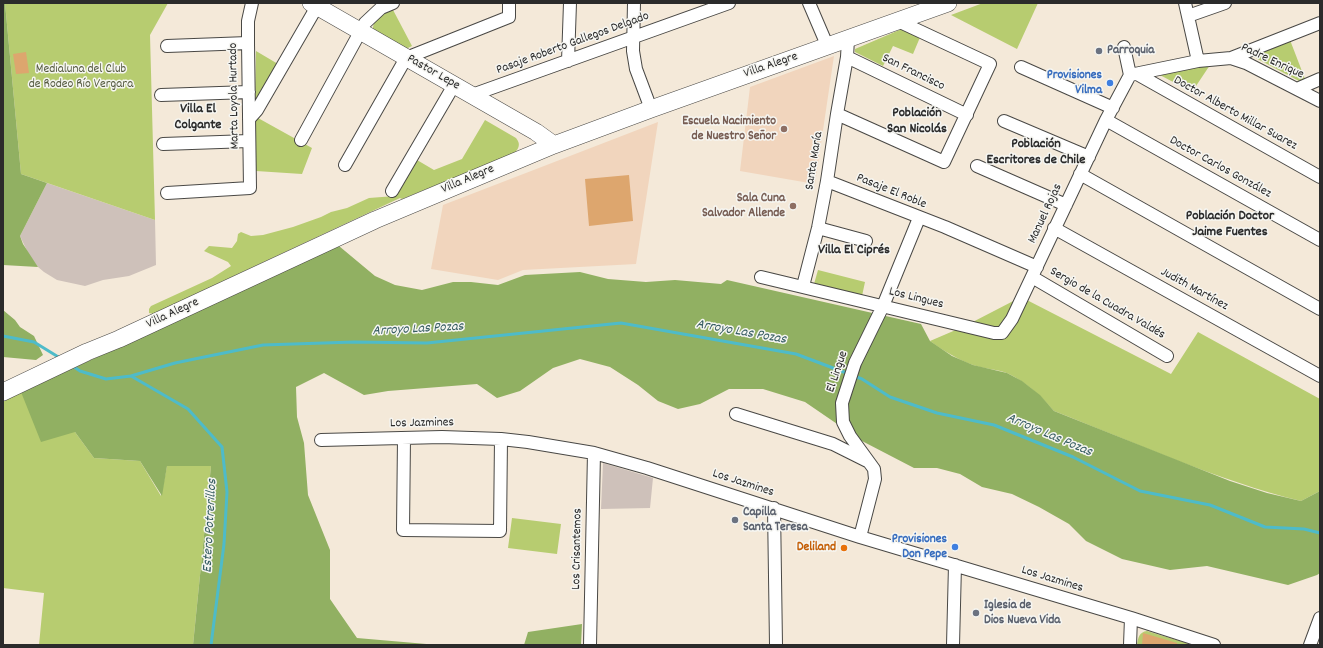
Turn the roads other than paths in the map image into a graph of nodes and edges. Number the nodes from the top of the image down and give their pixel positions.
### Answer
1 (252, 3) edge
2 (393, 3) edge
3 (509, 3) edge
4 (570, 3) edge
5 (634, 3) edge
6 (729, 3) edge
7 (810, 3) edge
8 (948, 3) edge
9 (1186, 3) edge
10 (1226, 3) edge
11 (316, 4) edge
12 (380, 6) edge
13 (1188, 16) junction
14 (898, 21) junction
15 (1320, 23) edge
16 (361, 32) junction
17 (634, 36) junction
18 (848, 39) junction
19 (248, 43) junction
20 (827, 45) junction
21 (167, 46) dead end
22 (1124, 47) dead end
23 (847, 57) junction
24 (406, 58) junction
25 (1231, 58) junction
26 (568, 61) junction
27 (1198, 61) junction
28 (1021, 66) dead end
29 (1133, 75) junction
30 (1320, 79) edge
31 (454, 85) junction
32 (1297, 89) junction
33 (249, 92) junction
34 (161, 95) dead end
35 (472, 95) junction
36 (1320, 101) edge
37 (1113, 108) junction
38 (651, 109) junction
39 (837, 114) junction
40 (967, 115) junction
41 (249, 119) junction
42 (1106, 120) junction
43 (1004, 121) dead end
44 (300, 140) dead end
45 (249, 141) junction
46 (163, 144) dead end
47 (554, 145) junction
48 (1089, 157) junction
49 (346, 165) dead end
50 (977, 166) dead end
51 (1080, 174) junction
52 (1320, 177) edge
53 (827, 181) junction
54 (392, 191) dead end
55 (167, 193) dead end
56 (1066, 205) junction
57 (919, 218) junction
58 (818, 228) junction
59 (1054, 228) junction
60 (1320, 240) edge
61 (866, 241) dead end
62 (1035, 272) junction
63 (761, 277) dead end
64 (803, 286) junction
65 (883, 306) junction
66 (1320, 309) edge
67 (1167, 356) dead end
68 (1320, 376) edge
69 (3, 392) edge
70 (736, 414) dead end
71 (404, 438) junction
72 (501, 439) junction
73 (321, 440) dead end
74 (594, 453) junction
75 (868, 461) junction
76 (774, 508) junction
77 (860, 537) junction
78 (955, 566) junction
79 (1131, 618) junction
80 (1320, 618) edge
81 (590, 645) edge
82 (776, 645) edge
83 (953, 645) edge
84 (1130, 645) edge
85 (1214, 645) edge
86 (1310, 645) edge

1 - 19 street, Marta Loyola Hurtado
2 - 12 street
3 - 24 street
4 - 26 street
5 - 17 street
6 - 17 street, Pasaje Roberto Gallegos Delgado
7 - 20 street
8 - 14 main road, Villa Alegre
9 - 13 street
10 - 13 street
11 - 16 main road, Pastor Lepe
11 - 41 street
12 - 16 street
13 - 27 street
14 - 18 main road, Villa Alegre
14 - 40 street
15 - 25 street
16 - 24 main road, Pastor Lepe
16 - 44 street
17 - 26 street, Pasaje Roberto Gallegos Delgado
17 - 38 street
18 - 20 main road, Villa Alegre
18 - 23 street, Santa María
19 - 21 street
19 - 33 street, Marta Loyola Hurtado
20 - 38 main road, Villa Alegre
22 - 29 street
23 - 39 street, Santa María
23 - 40 street, San Francisco
24 - 31 main road, Pastor Lepe
24 - 49 street
25 - 27 street, Padre Enrique
25 - 32 street, Padre Enrique
26 - 35 street, Pasaje Roberto Gallegos Delgado
27 - 29 street
28 - 37 street
29 - 37 street, Manuel Rojas
29 - 52 street, Doctor Alberto Millar Suarez
30 - 32 street
31 - 35 main road, Pastor Lepe
31 - 54 street
32 - 36 street, Padre Enrique
33 - 34 street
33 - 41 street, Marta Loyola Hurtado
35 - 47 main road, Pastor Lepe
37 - 42 street, Manuel Rojas
38 - 47 main road, Villa Alegre
39 - 40 street
39 - 53 street, Santa María
41 - 45 street, Marta Loyola Hurtado
42 - 48 street, Manuel Rojas
42 - 60 street, Doctor Carlos González
43 - 48 street
45 - 46 street
45 - 55 street, Marta Loyola Hurtado
47 - 69 main road, Villa Alegre
48 - 51 street, Manuel Rojas
50 - 56 street
51 - 56 street, Manuel Rojas
51 - 66 street
53 - 57 street, Pasaje El Roble
53 - 58 street, Santa María
56 - 59 street, Manuel Rojas
57 - 62 street, Pasaje El Roble
57 - 65 street, El Lingue
58 - 61 street
58 - 64 street, Santa María
59 - 62 street, Manuel Rojas
59 - 68 street, Judith Martínez
62 - 65 street, Los Lingues
62 - 67 street, Sergio de la Cuadra Valdés
63 - 64 street, Los Lingues
64 - 65 street, Los Lingues
65 - 75 street, El Lingue
70 - 75 street
71 - 72 street, Los Jazmines
71 - 72 street
71 - 73 street, Los Jazmines
72 - 74 street, Los Jazmines
74 - 76 street, Los Jazmines
74 - 81 street, Los Crisantemos
75 - 77 street, El Lingue
76 - 77 street, Los Jazmines
76 - 82 street
77 - 78 street, Los Jazmines
78 - 79 street, Los Jazmines
78 - 83 street
79 - 84 street
79 - 85 street, Los Jazmines
80 - 86 street

